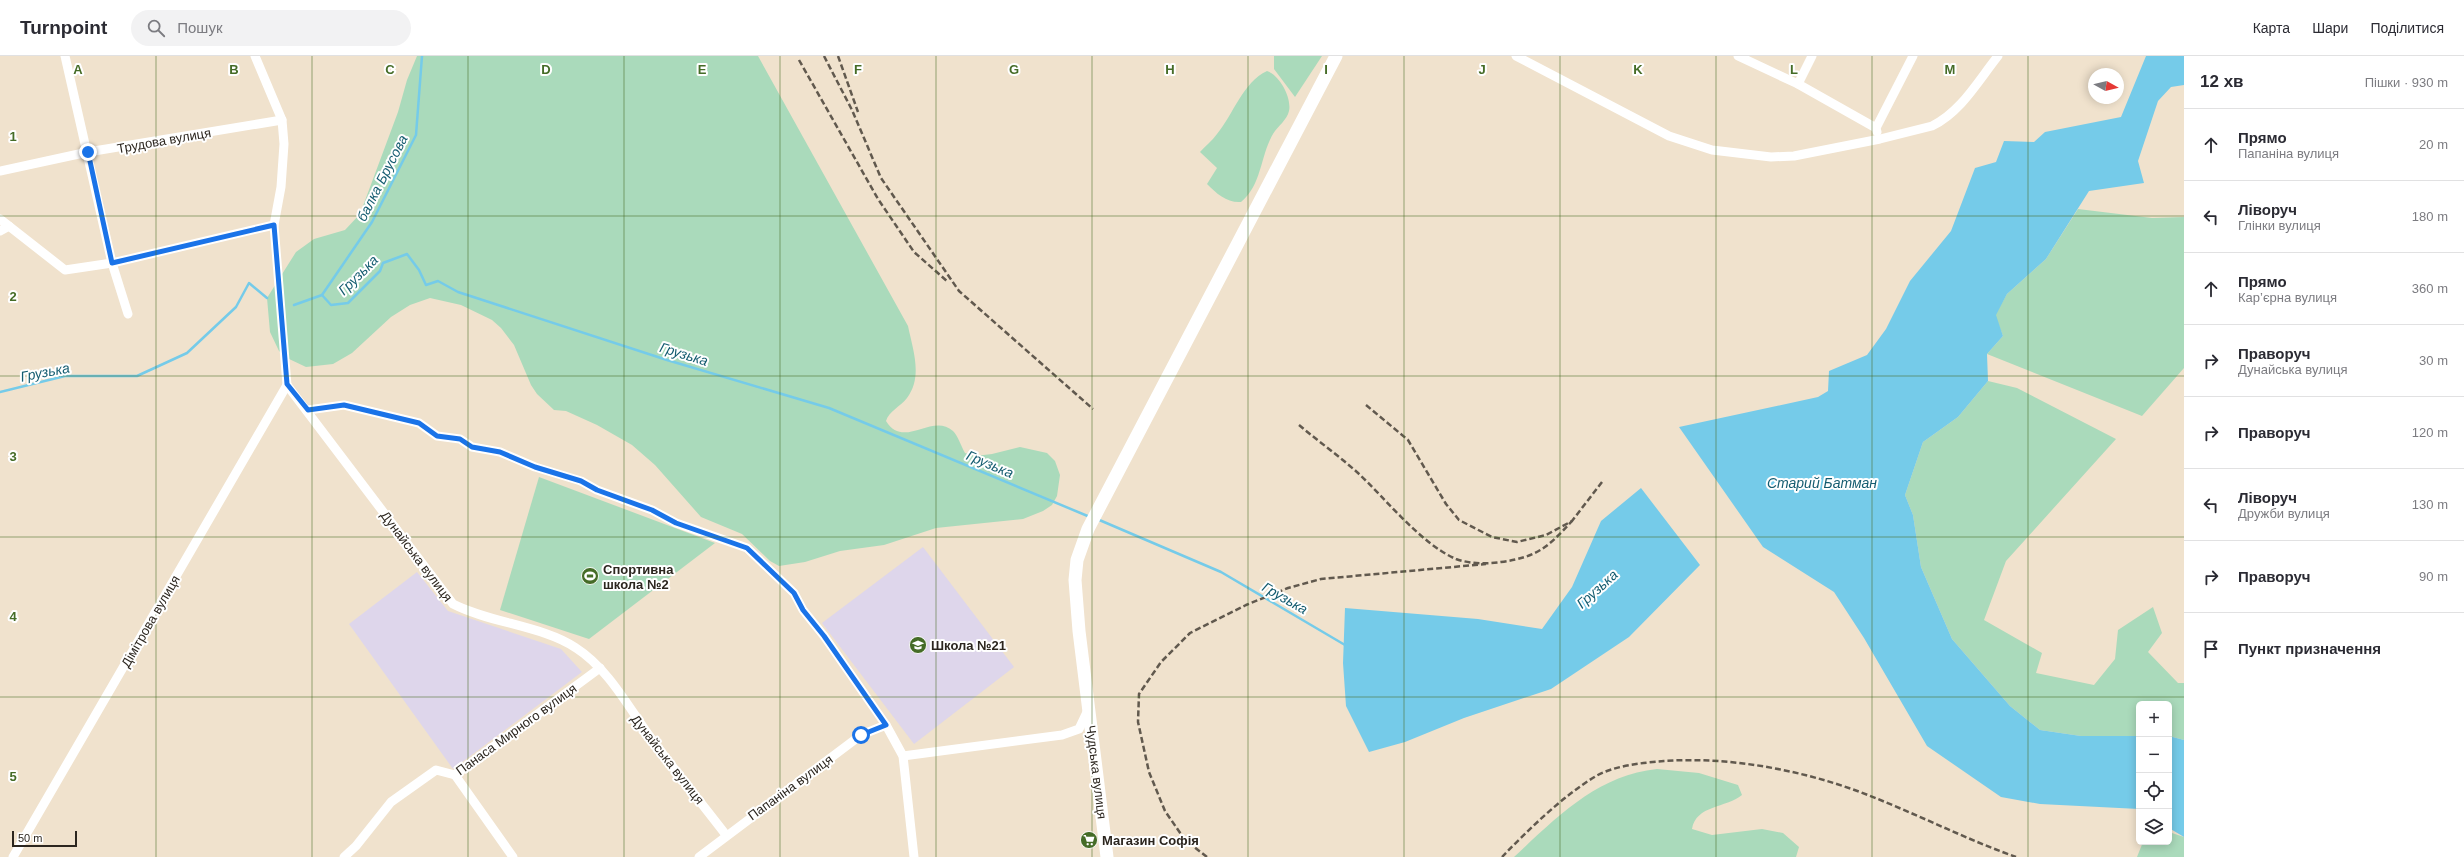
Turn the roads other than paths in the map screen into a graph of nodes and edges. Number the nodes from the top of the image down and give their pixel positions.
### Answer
1 (66, 56) edge
2 (255, 56) edge
3 (1336, 56) edge
4 (1516, 56) edge
5 (1738, 56) edge
6 (1812, 56) edge
7 (1913, 56) edge
8 (1998, 56) edge
9 (1798, 84) junction
10 (282, 120) junction
11 (1876, 128) junction
12 (1880, 139) junction
13 (88, 152) junction
14 (0, 171) edge
15 (0, 219) edge
16 (274, 225) junction
17 (9, 226) junction
18 (0, 231) edge
19 (112, 263) junction
20 (128, 314) dead end
21 (287, 384) junction
22 (308, 410) junction
23 (600, 668) junction
24 (1089, 710) junction
25 (886, 725) junction
26 (904, 756) junction
27 (455, 775) junction
28 (726, 835) junction
29 (13, 857) edge
30 (344, 857) edge
31 (513, 857) edge
32 (699, 857) edge
33 (914, 857) edge
34 (1107, 857) edge

1 - 13 street
2 - 10 street
3 - 24 street, Чудська вулиця
4 - 12 street
5 - 9 street
6 - 9 street
7 - 11 street
8 - 12 street
9 - 11 street
10 - 13 street, Трудова вулиця
10 - 16 street
11 - 12 street
13 - 14 street, Трудова вулиця
13 - 19 street
15 - 17 street
16 - 19 street
16 - 21 street
17 - 18 street
17 - 19 street
19 - 20 street
21 - 22 street, Дунайська вулиця
21 - 29 street, Дімітрова вулиця
22 - 23 street, Дунайська вулиця
22 - 25 street
23 - 27 street, Панаса Мирного вулиця
23 - 28 street, Дунайська вулиця
24 - 26 street
24 - 34 street, Чудська вулиця
25 - 26 street
25 - 28 street, Папаніна вулиця
26 - 33 street
27 - 30 street, Панаса Мирного вулиця
27 - 31 street
28 - 32 street, Папаніна вулиця

